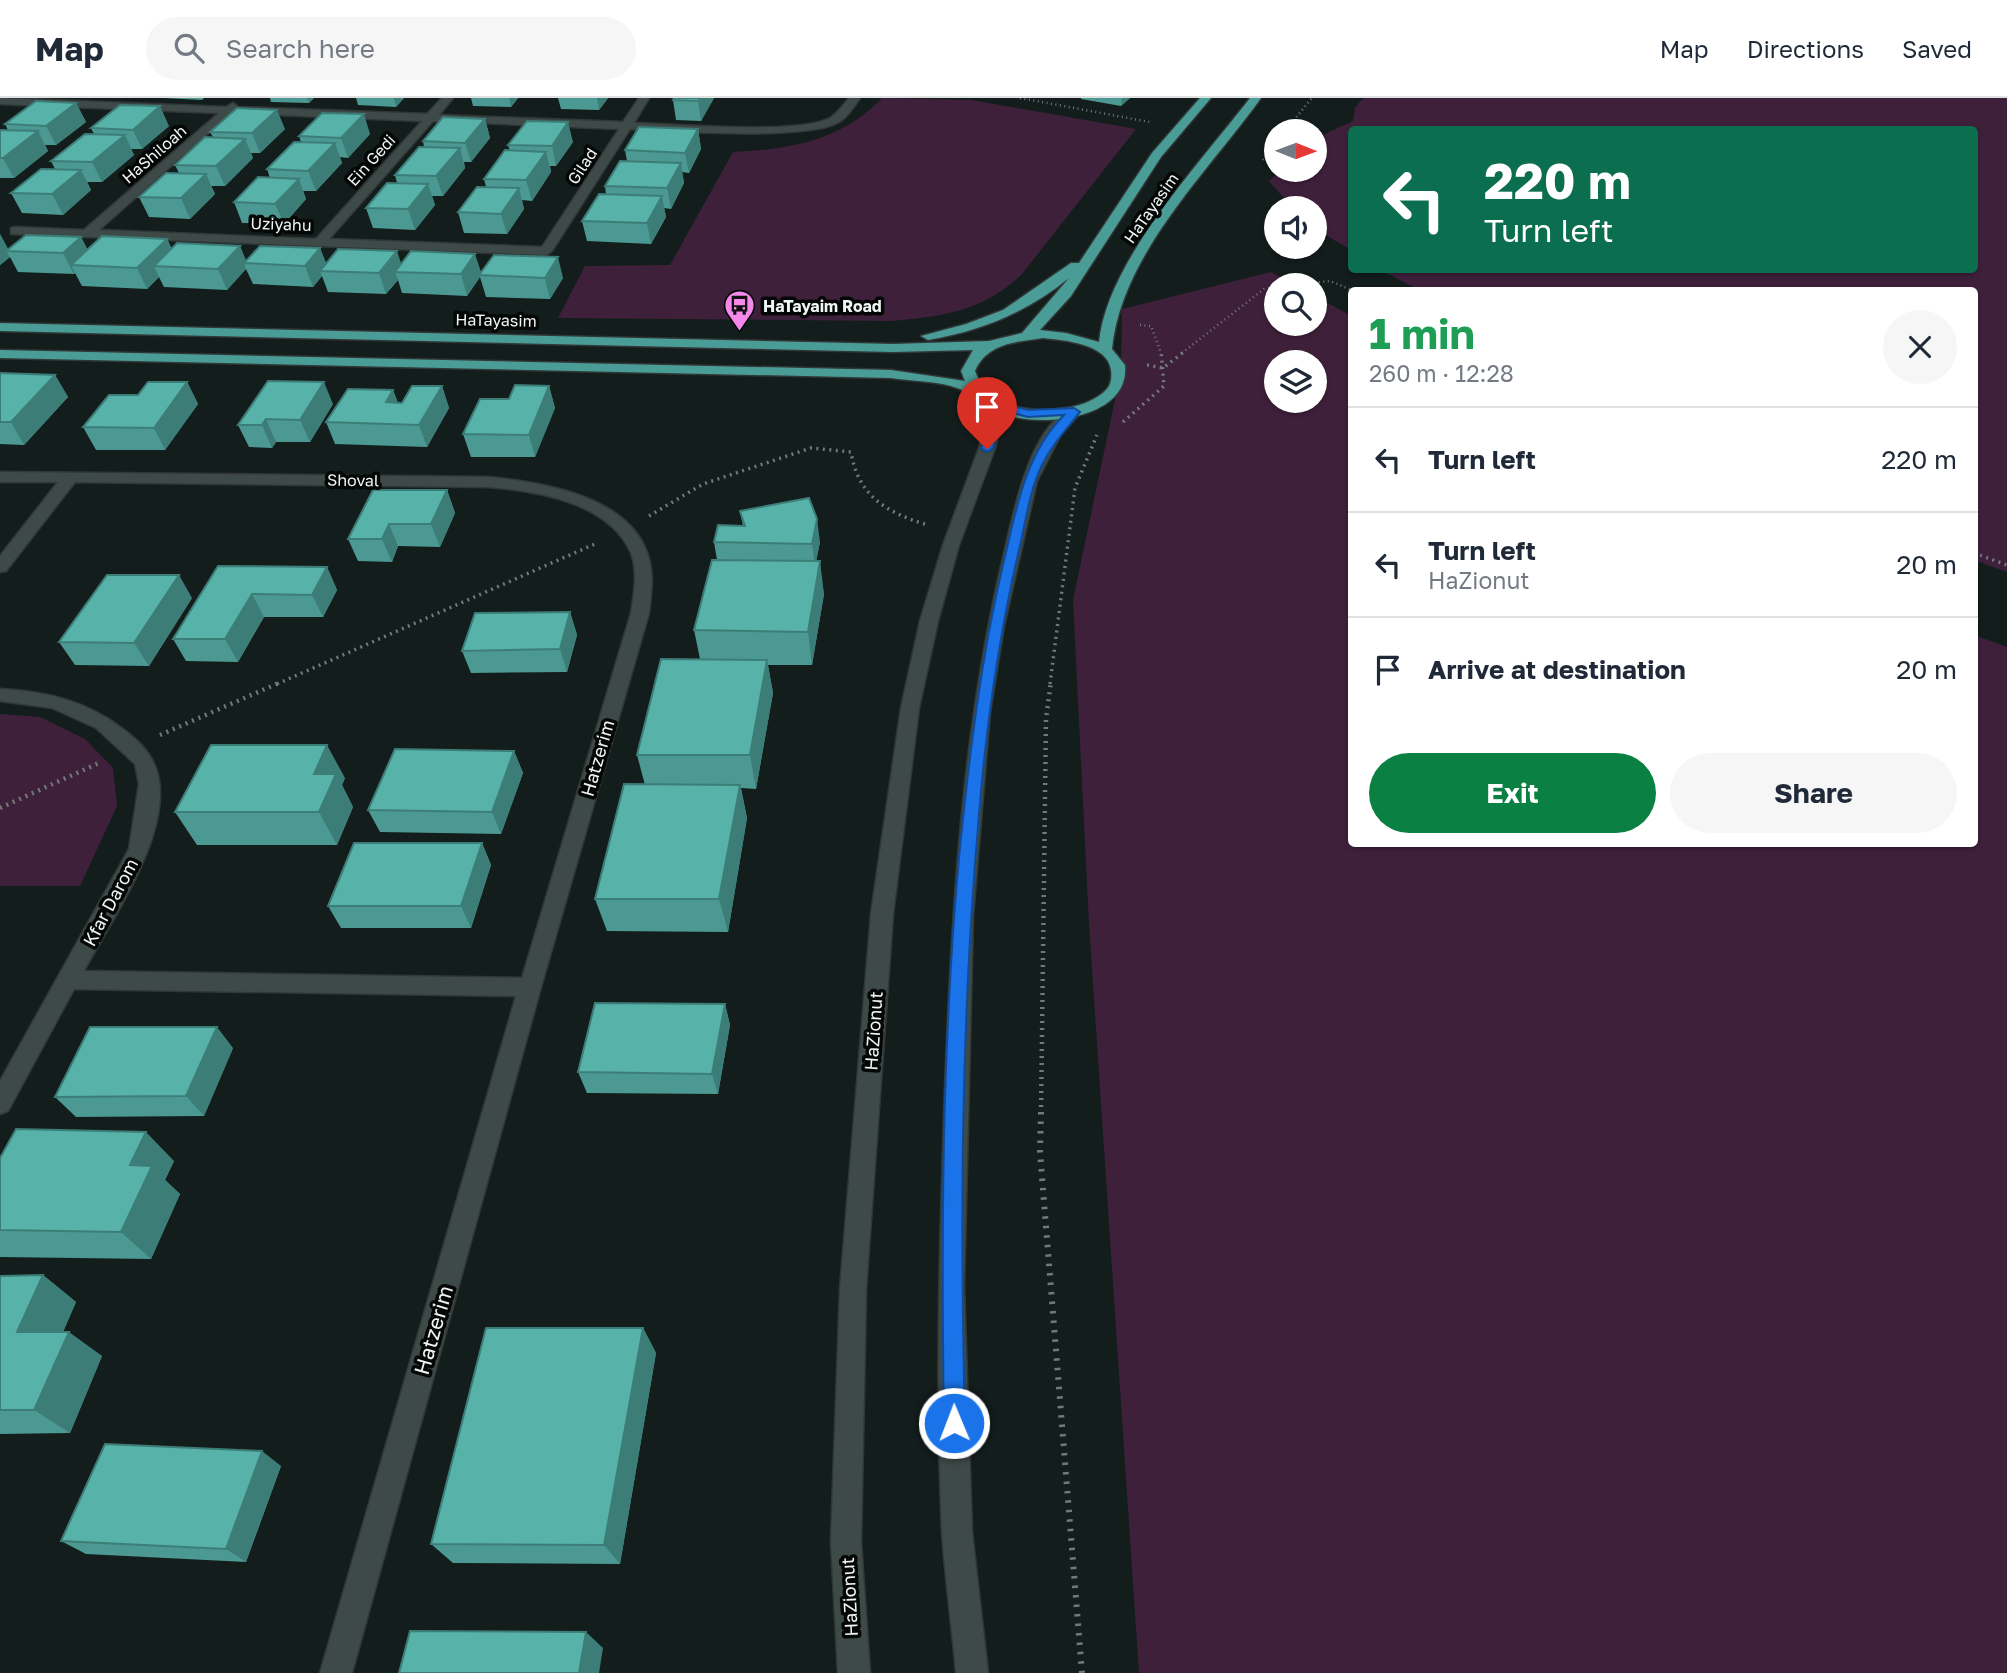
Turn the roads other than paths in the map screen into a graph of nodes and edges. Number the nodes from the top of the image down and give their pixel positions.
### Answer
1 (242, 98) edge
2 (448, 98) edge
3 (645, 98) edge
4 (855, 98) edge
5 (1206, 98) edge
6 (1256, 98) edge
7 (24, 100) edge
8 (0, 101) edge
9 (228, 110) junction
10 (0, 118) edge
11 (429, 118) junction
12 (626, 126) junction
13 (15, 231) dead end
14 (87, 234) junction
15 (318, 243) junction
16 (546, 251) joint
17 (1088, 257) junction
18 (0, 327) edge
19 (1028, 335) junction
20 (990, 345) junction
21 (832, 346) junction
22 (1105, 352) junction
23 (0, 354) edge
24 (972, 388) junction
25 (991, 403) junction
26 (1074, 412) junction
27 (0, 477) edge
28 (71, 478) junction
29 (623, 531) joint
30 (0, 567) edge
31 (0, 695) edge
32 (68, 979) junction
33 (530, 987) junction
34 (0, 1104) edge
35 (336, 1673) edge
36 (854, 1673) edge
37 (972, 1673) edge

1 - 9 street, HaShiloah
2 - 11 street, Ein Gedi
3 - 12 street, Gilad
4 - 12 street
5 - 17 main road, HaTayasim
6 - 22 main road, HaTayasim
7 - 8 street
7 - 9 street
7 - 10 street
9 - 11 street
9 - 14 street, HaShiloah
11 - 12 street
11 - 15 street, Ein Gedi
12 - 16 street, Gilad
13 - 14 street, Uziyahu
14 - 15 street, Uziyahu
15 - 16 street, Uziyahu
17 - 19 main road, HaTayasim
17 - 21 main road
18 - 21 main road, HaTayasim
19 - 20 main road, HaTayasim
19 - 22 main road
20 - 21 main road, HaTayasim
20 - 24 main road
22 - 26 main road
23 - 24 main road
24 - 25 main road
25 - 26 main road
25 - 36 street, HaZionut
26 - 37 street
27 - 28 street, Shoval
28 - 29 street, Shoval
28 - 30 street
29 - 33 street, Hatzerim
31 - 32 street, Kfar Darom
32 - 33 street
32 - 34 street, Kfar Darom
33 - 35 street, Hatzerim

